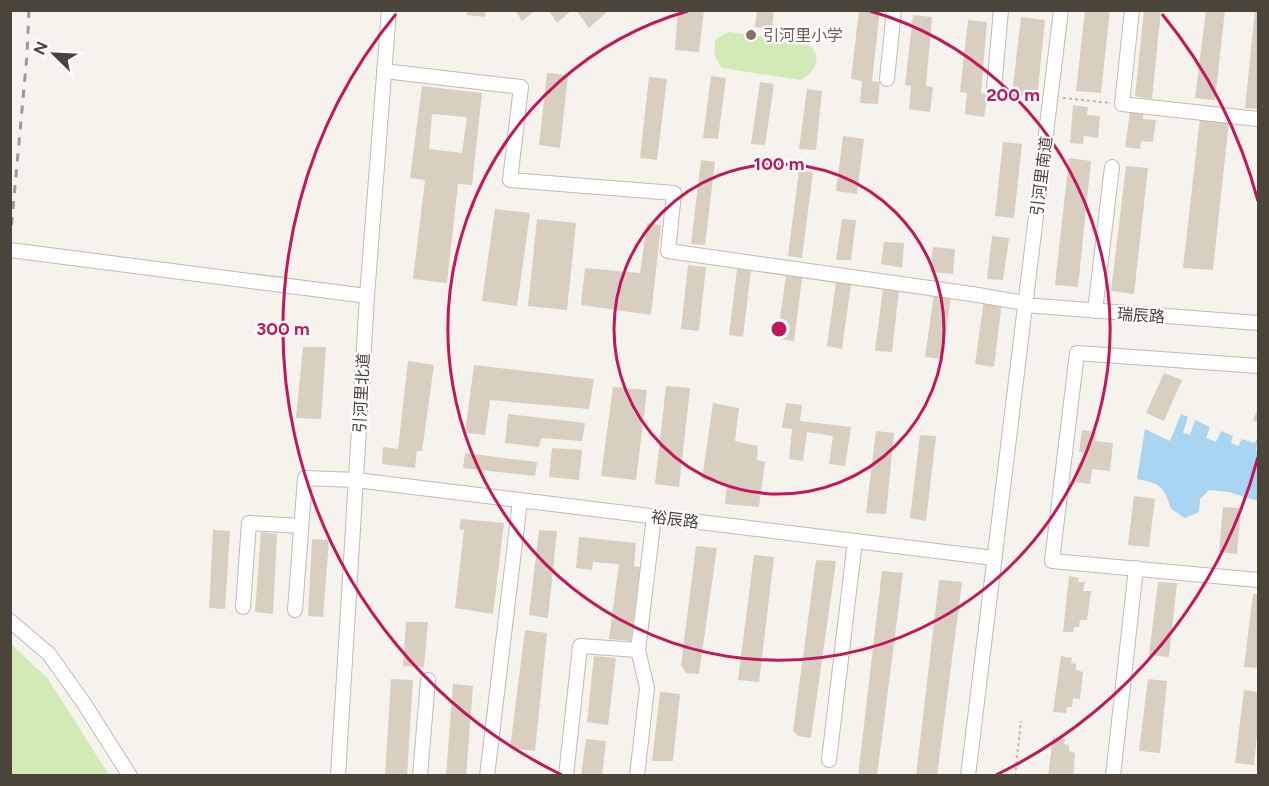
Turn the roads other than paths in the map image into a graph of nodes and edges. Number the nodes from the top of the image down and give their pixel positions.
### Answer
1 (389, 10) edge
2 (894, 10) edge
3 (1001, 10) edge
4 (1061, 10) edge
5 (1132, 10) edge
6 (384, 71) junction
7 (887, 79) dead end
8 (994, 89) dead end
9 (1258, 119) edge
10 (1112, 167) dead end
11 (10, 250) edge
12 (367, 296) junction
13 (1024, 303) junction
14 (1096, 309) junction
15 (1258, 317) edge
16 (1258, 324) edge
17 (1258, 366) edge
18 (356, 480) junction
19 (519, 501) junction
20 (654, 517) junction
21 (301, 526) junction
22 (855, 541) junction
23 (994, 558) junction
24 (1136, 568) junction
25 (1258, 580) edge
26 (243, 607) dead end
27 (295, 610) dead end
28 (10, 621) edge
29 (638, 650) junction
30 (428, 680) dead end
31 (829, 760) dead end
32 (130, 776) edge
33 (338, 776) edge
34 (420, 776) edge
35 (487, 776) edge
36 (566, 776) edge
37 (638, 776) edge
38 (968, 776) edge
39 (1113, 776) edge

1 - 6 street, 引河里北道
2 - 7 street
3 - 8 street
4 - 13 street, 引河里南道
5 - 9 street
6 - 12 street, 引河里北道
6 - 13 street, 瑞辰路
10 - 14 street
11 - 12 street
12 - 18 street, 引河里北道
13 - 14 street, 瑞辰路
13 - 23 street, 引河里南道
14 - 15 street, 瑞辰路
14 - 16 street, 瑞辰路
17 - 24 street
18 - 19 street, 裕辰路
18 - 21 street, 裕辰路
18 - 33 street, 引河里北道
19 - 20 street, 裕辰路
19 - 35 street
20 - 22 street, 裕辰路
20 - 29 street
21 - 26 street
21 - 27 street
22 - 23 street, 裕辰路
22 - 31 street
23 - 38 street, 引河里南道
24 - 25 street
24 - 39 street
28 - 32 street
29 - 36 street
29 - 37 street
30 - 34 street

